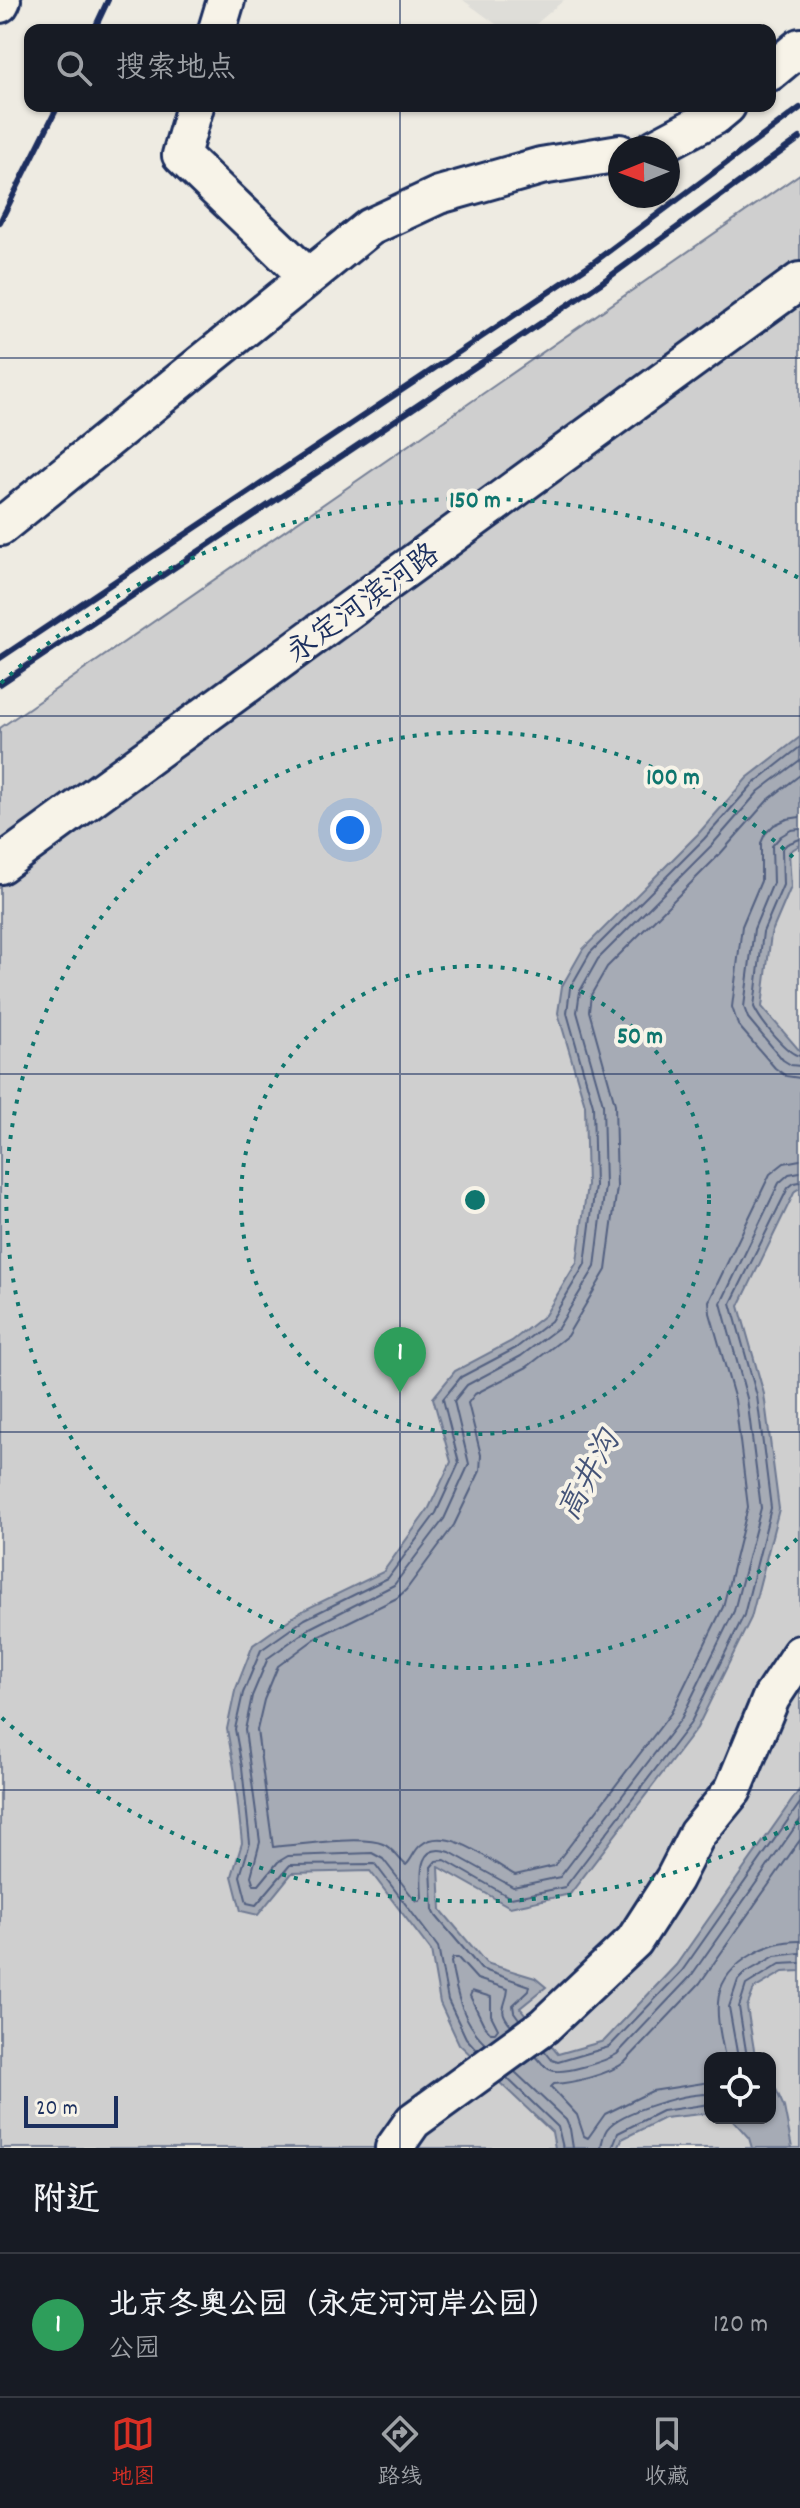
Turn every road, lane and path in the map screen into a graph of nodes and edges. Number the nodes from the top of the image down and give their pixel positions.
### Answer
1 (226, 0) edge
2 (219, 24) edge
3 (800, 47) edge
4 (776, 67) edge
5 (193, 112) edge
6 (720, 112) edge
7 (678, 136) edge
8 (608, 155) edge
9 (308, 277) junction
10 (800, 281) edge
11 (0, 527) edge
12 (0, 865) edge
13 (800, 1654) edge
14 (394, 2148) edge

1 - 2 street
3 - 4 street
5 - 9 street
6 - 7 street
8 - 9 street
9 - 11 street
10 - 12 street, 永定河滨河路
13 - 14 street

